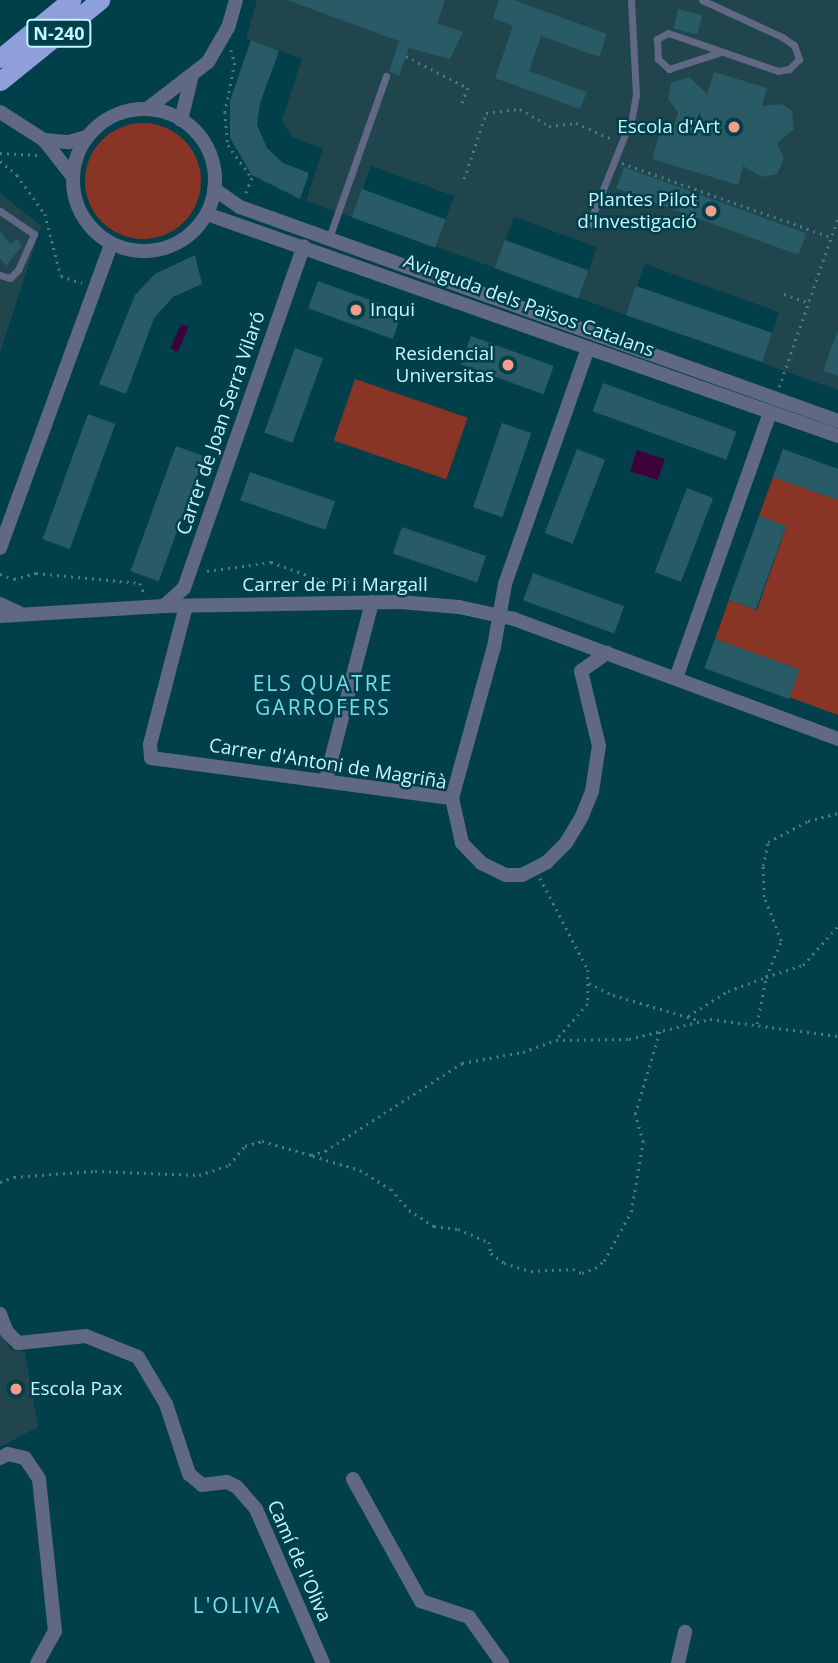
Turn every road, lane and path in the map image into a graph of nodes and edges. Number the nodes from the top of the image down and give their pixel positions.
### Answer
1 (71, 0) edge
2 (100, 0) edge
3 (114, 0) edge
4 (236, 0) edge
5 (631, 0) edge
6 (702, 0) edge
7 (230, 47) dead end
8 (721, 52) junction
9 (406, 57) dead end
10 (8, 59) edge
11 (192, 75) junction
12 (386, 76) dead end
13 (0, 81) edge
14 (463, 104) dead end
15 (147, 109) junction
16 (0, 112) edge
17 (181, 120) junction
18 (87, 137) junction
19 (620, 143) junction
20 (45, 147) junction
21 (0, 153) edge
22 (0, 160) edge
23 (612, 160) junction
24 (73, 177) junction
25 (464, 179) dead end
26 (214, 189) junction
27 (240, 207) junction
28 (0, 211) edge
29 (207, 214) junction
30 (838, 219) edge
31 (589, 224) dead end
32 (831, 237) junction
33 (328, 238) junction
34 (111, 244) junction
35 (304, 246) junction
36 (0, 275) edge
37 (82, 283) dead end
38 (784, 294) dead end
39 (808, 303) junction
40 (588, 348) junction
41 (773, 405) junction
42 (838, 421) edge
43 (838, 436) edge
44 (0, 548) edge
45 (207, 571) dead end
46 (0, 574) edge
47 (373, 586) dead end
48 (144, 593) dead end
49 (372, 602) junction
50 (0, 604) edge
51 (164, 606) junction
52 (186, 606) junction
53 (19, 613) junction
54 (498, 614) junction
55 (0, 617) edge
56 (607, 653) junction
57 (676, 678) junction
58 (838, 739) edge
59 (326, 779) junction
60 (452, 798) junction
61 (838, 813) edge
62 (537, 868) junction
63 (838, 926) edge
64 (765, 977) junction
65 (589, 983) junction
66 (688, 1016) junction
67 (698, 1020) junction
68 (757, 1024) junction
69 (660, 1030) junction
70 (838, 1037) edge
71 (556, 1040) junction
72 (311, 1155) junction
73 (0, 1182) edge
74 (0, 1314) edge
75 (0, 1458) edge
76 (353, 1479) dead end
77 (685, 1632) dead end
78 (37, 1663) edge
79 (323, 1663) edge
80 (502, 1663) edge
81 (678, 1663) edge

1 - 10 highway, N-240
2 - 10 highway, N-240
3 - 10 highway
4 - 11 street
5 - 19 lane
6 - 8 lane
7 - 27 path
8 - 8 lane
9 - 14 path
10 - 13 highway, N-240
11 - 15 street
11 - 17 street
12 - 33 lane
15 - 17 street
15 - 18 street
16 - 20 street
17 - 26 street
18 - 20 street
18 - 24 street
19 - 23 lane
19 - 25 path
20 - 21 path
20 - 24 street
22 - 37 path
23 - 31 lane
23 - 32 path
24 - 34 street
26 - 27 street, Avinguda dels Països Catalans
26 - 29 street
27 - 33 street, Avinguda dels Països Catalans
28 - 36 lane
29 - 34 street
29 - 35 street, Avinguda dels Països Catalans
30 - 32 path
32 - 39 path
33 - 41 street, Avinguda dels Països Catalans
34 - 44 street
35 - 40 street, Avinguda dels Països Catalans
35 - 51 street, Carrer de Joan Serra Vilaró
38 - 39 path
39 - 41 path
40 - 41 street, Avinguda dels Països Catalans
40 - 54 street
41 - 42 street, Avinguda dels Països Catalans
41 - 43 street, Avinguda dels Països Catalans
41 - 57 street
45 - 47 path
46 - 48 path
49 - 52 street, Carrer de Pi i Margall
49 - 54 street, Carrer de Pi i Margall
49 - 59 street
50 - 53 street, Carrer de Pi i Margall
51 - 52 street, Carrer de Pi i Margall
51 - 53 street, Carrer de Pi i Margall
52 - 59 street, Carrer d'Antoni de Magriñà
53 - 55 street, Carrer de Pi i Margall
54 - 56 street, Carrer de Pi i Margall
54 - 60 street
56 - 57 street, Carrer de Pi i Margall
56 - 62 street
57 - 58 street, Carrer de Pi i Margall
59 - 60 street, Carrer d'Antoni de Magriñà
60 - 62 street, Carrer d'Antoni de Magriñà
61 - 64 path
62 - 65 path
63 - 64 path
64 - 66 path
64 - 68 path
65 - 66 path
65 - 71 path
66 - 67 path
67 - 68 path
67 - 69 path
68 - 70 path
69 - 71 path
69 - 72 path
71 - 72 path
72 - 73 path
74 - 79 street, Camí de l'Oliva
75 - 78 street
76 - 80 street
77 - 81 street

